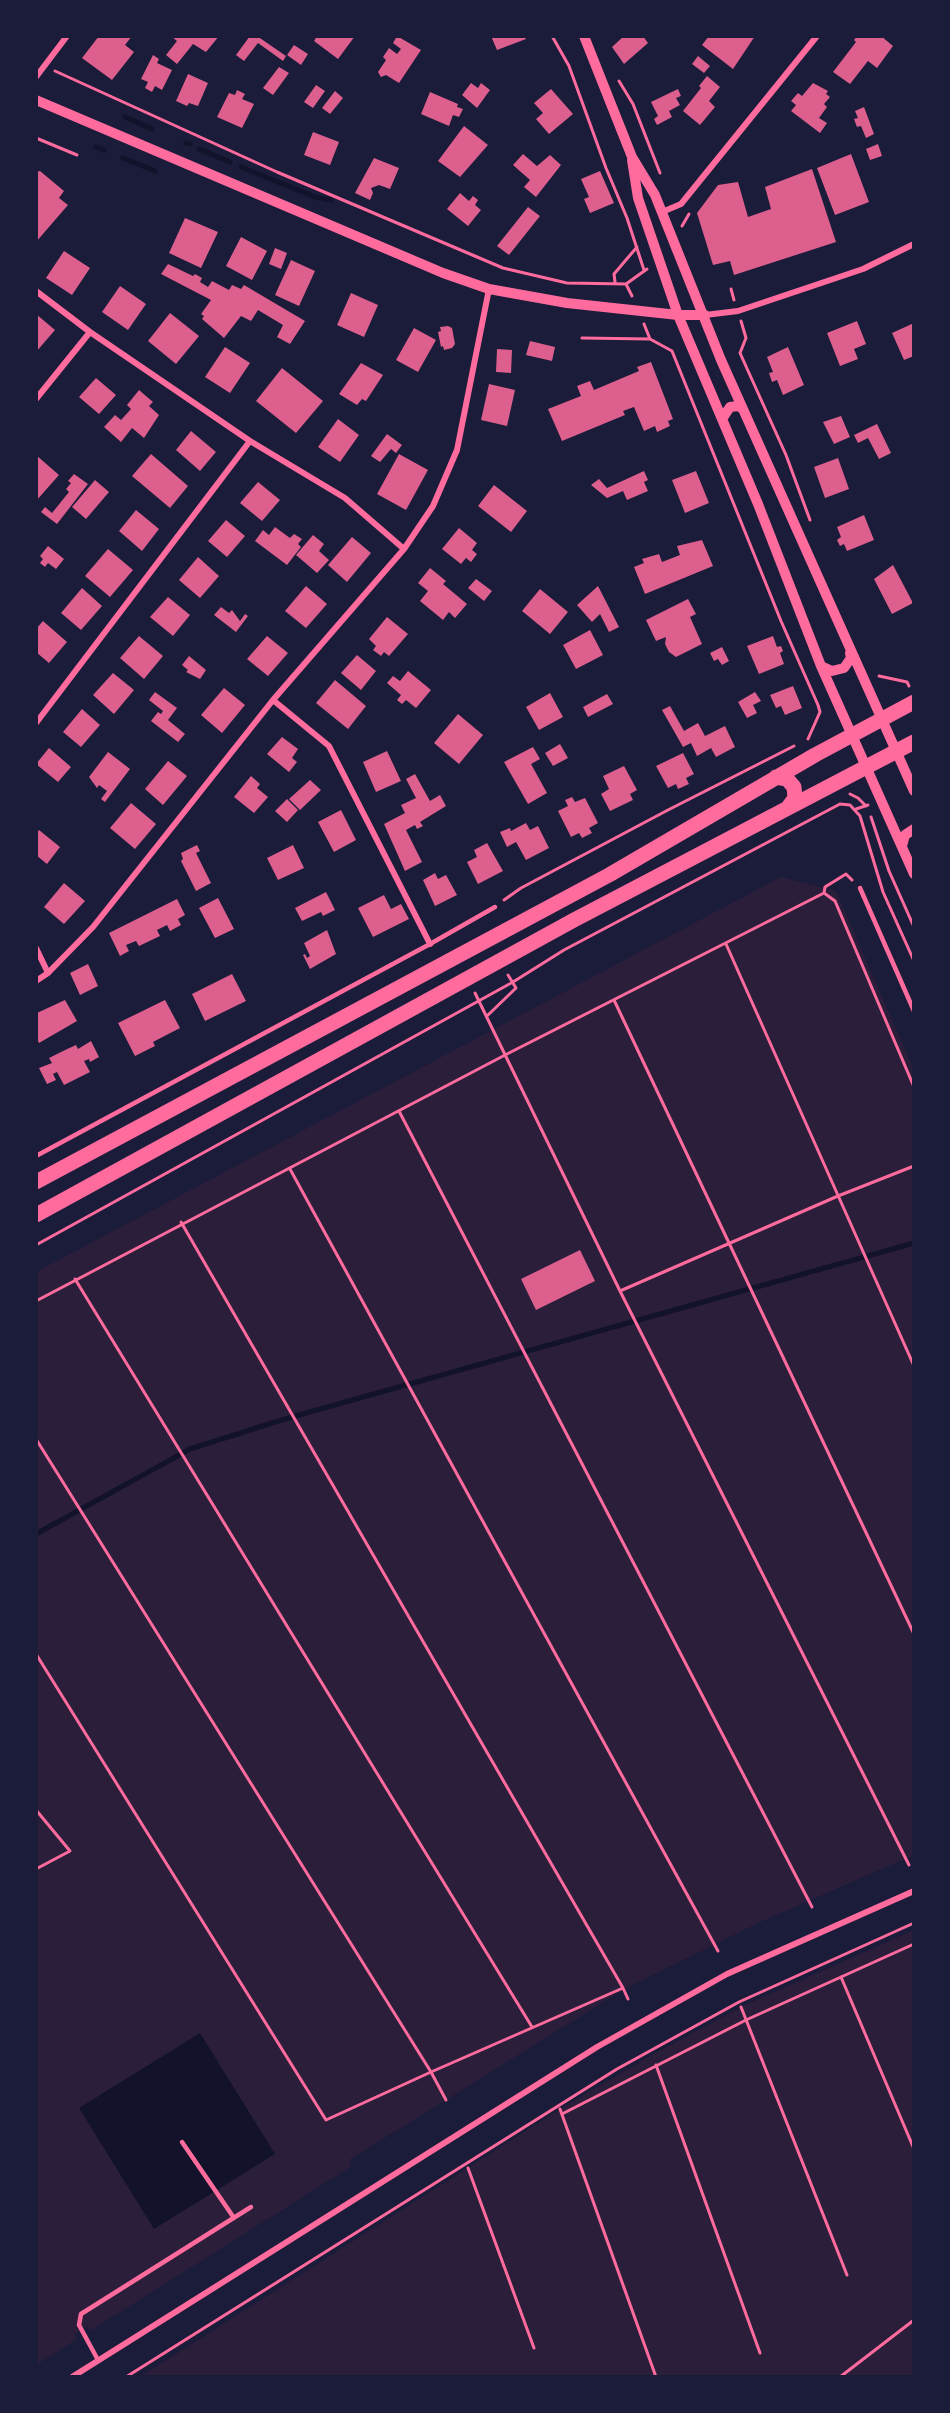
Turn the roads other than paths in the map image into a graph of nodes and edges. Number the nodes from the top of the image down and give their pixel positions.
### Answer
1 (67, 36) edge
2 (584, 36) edge
3 (817, 36) edge
4 (36, 77) edge
5 (36, 100) edge
6 (632, 157) junction
7 (662, 212) junction
8 (914, 244) edge
9 (489, 289) junction
10 (36, 291) edge
11 (678, 315) junction
12 (705, 315) junction
13 (90, 332) junction
14 (36, 399) edge
15 (743, 409) junction
16 (722, 419) junction
17 (250, 441) junction
18 (404, 549) junction
19 (850, 652) junction
20 (821, 666) junction
21 (912, 696) edge
22 (273, 700) junction
23 (880, 719) junction
24 (36, 723) edge
25 (850, 736) junction
26 (914, 742) edge
27 (896, 751) junction
28 (865, 765) junction
29 (776, 777) junction
30 (914, 791) edge
31 (789, 806) junction
32 (914, 829) edge
33 (902, 846) junction
34 (914, 874) edge
35 (860, 888) road end
36 (495, 907) road end
37 (430, 944) junction
38 (36, 948) edge
39 (48, 973) junction
40 (36, 981) edge
41 (914, 1011) edge
42 (36, 1156) edge
43 (36, 1182) edge
44 (36, 1215) edge
45 (914, 1892) edge
46 (182, 2142) dead end
47 (250, 2207) dead end
48 (234, 2218) junction
49 (98, 2360) junction
50 (72, 2377) edge

1 - 4 street
2 - 6 street
3 - 7 street
5 - 9 street
6 - 7 street
6 - 11 street
7 - 12 street
8 - 12 street
9 - 11 street
9 - 18 street
10 - 13 street
11 - 12 street
11 - 16 street
12 - 15 street
13 - 14 street
13 - 17 street
15 - 16 street
15 - 19 street
16 - 20 street
17 - 18 street
17 - 24 street
18 - 22 street
19 - 20 street
19 - 23 street
20 - 25 street
21 - 23 main road
22 - 37 street
22 - 39 street
23 - 25 main road
23 - 27 street
25 - 28 street
25 - 29 main road
26 - 27 main road
27 - 28 main road
27 - 30 street
28 - 31 main road
28 - 33 street
29 - 31 main road
29 - 43 main road
31 - 44 main road
32 - 33 street
33 - 34 street
35 - 41 lane
36 - 37 lane
37 - 42 lane
38 - 39 street
39 - 40 street
45 - 49 street
46 - 48 lane
47 - 48 lane
48 - 49 lane
49 - 50 street

